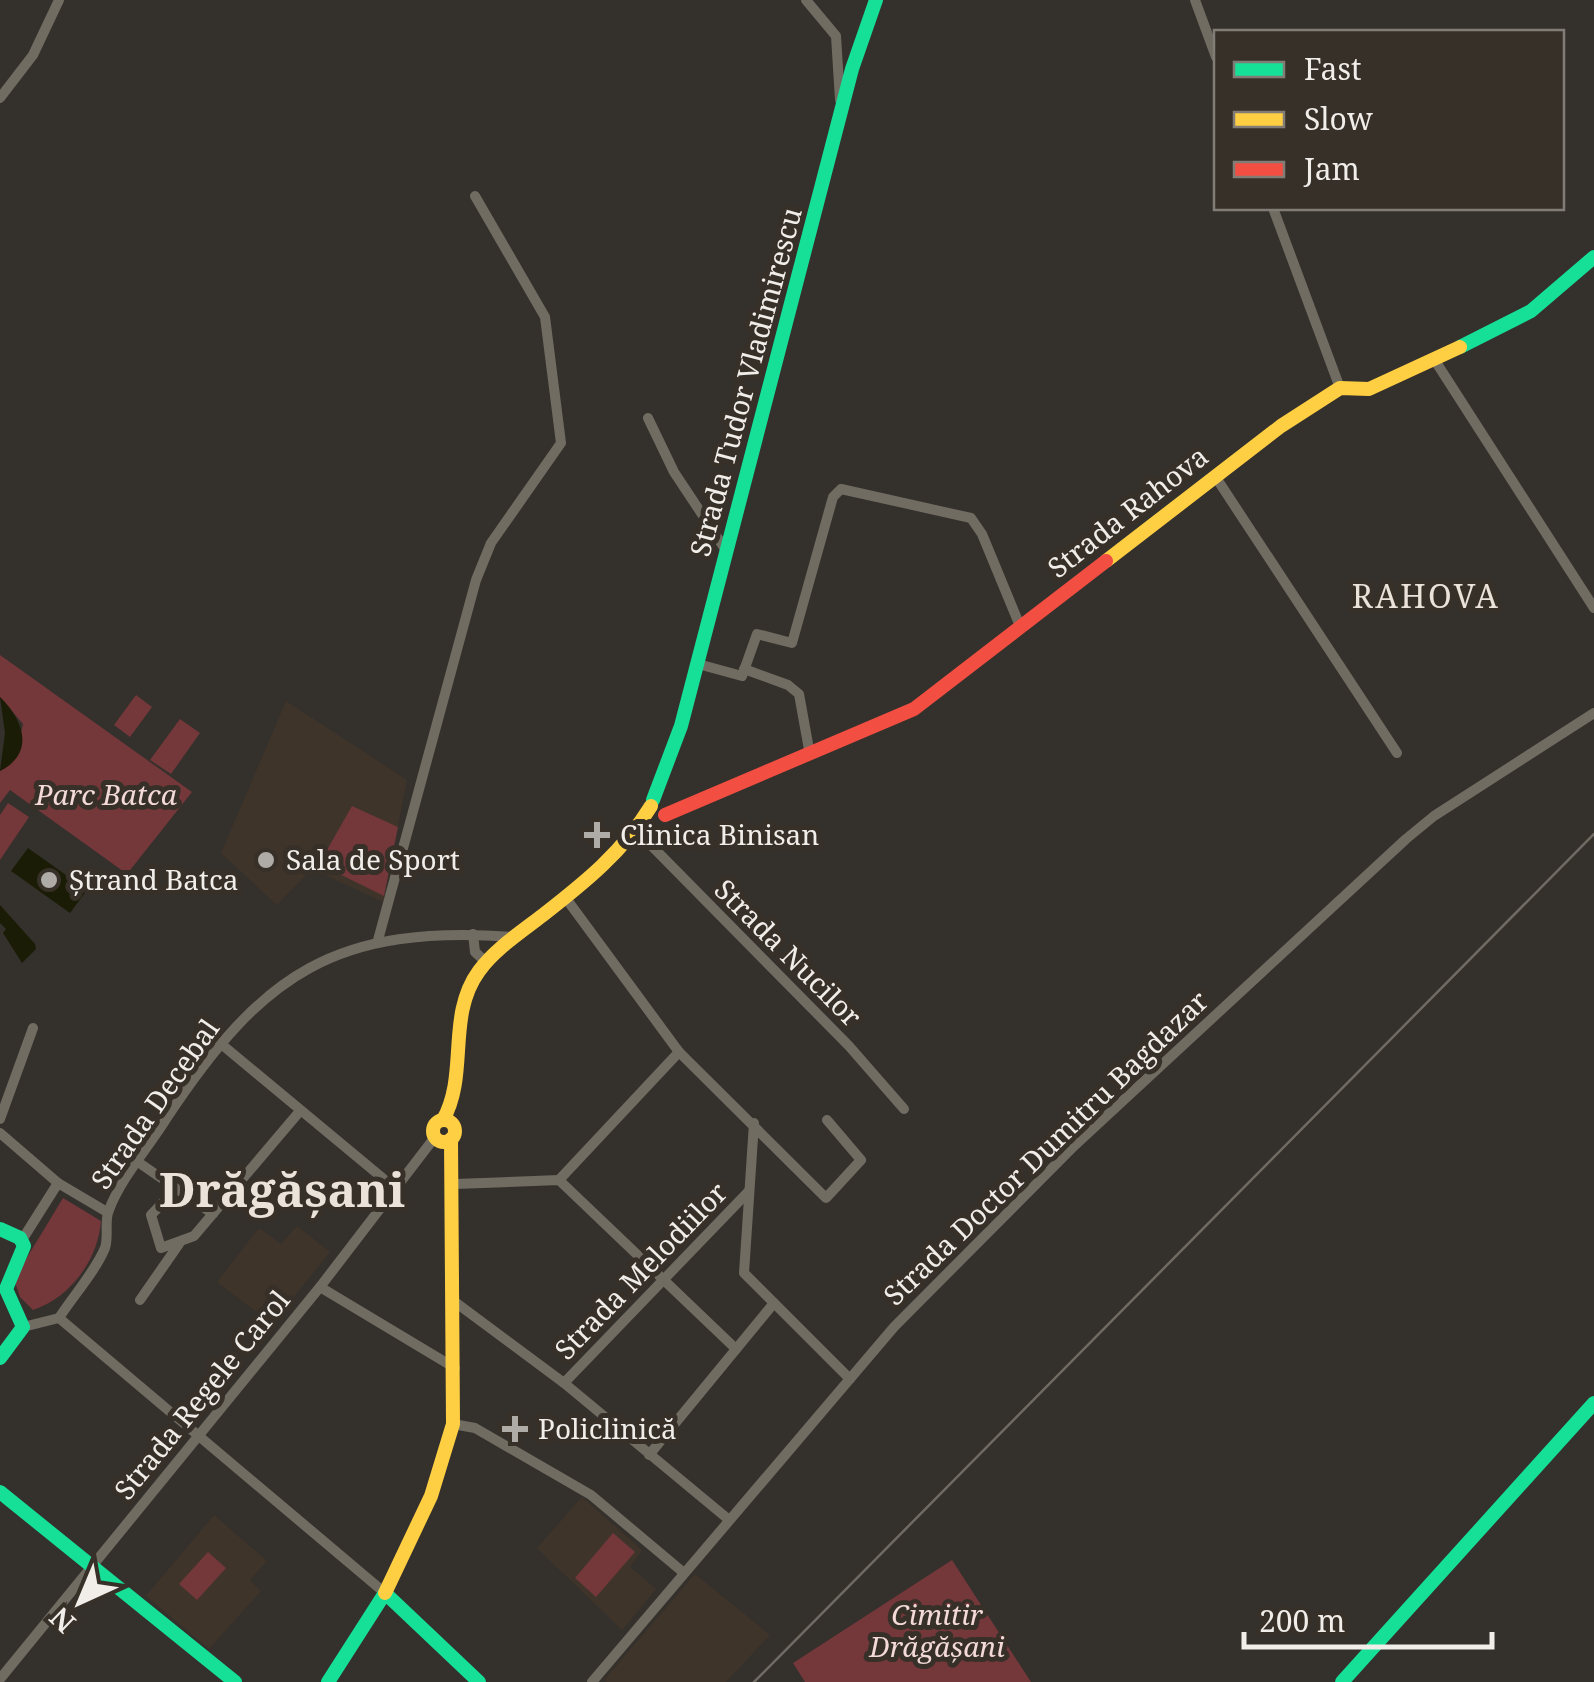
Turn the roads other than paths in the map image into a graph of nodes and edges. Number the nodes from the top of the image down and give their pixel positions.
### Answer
1 (59, 0) edge
2 (806, 0) edge
3 (876, 0) edge
4 (1195, 0) edge
5 (1214, 52) edge
6 (0, 98) edge
7 (841, 116) junction
8 (475, 196) dead end
9 (1274, 210) edge
10 (1594, 256) edge
11 (1434, 358) junction
12 (1340, 388) junction
13 (648, 418) dead end
14 (1215, 476) junction
15 (727, 552) junction
16 (1594, 608) edge
17 (1020, 626) junction
18 (698, 664) junction
19 (744, 670) junction
20 (1594, 713) edge
21 (1397, 753) dead end
22 (810, 756) junction
23 (661, 807) junction
24 (638, 830) junction
25 (566, 897) junction
26 (473, 934) junction
27 (515, 937) junction
28 (378, 940) junction
29 (486, 962) junction
30 (32, 1028) dead end
31 (220, 1043) junction
32 (679, 1052) junction
33 (300, 1110) junction
34 (904, 1110) dead end
35 (0, 1120) edge
36 (826, 1120) dead end
37 (754, 1123) junction
38 (450, 1128) junction
39 (0, 1133) edge
40 (435, 1137) joint
41 (138, 1162) junction
42 (559, 1180) junction
43 (58, 1183) junction
44 (455, 1184) junction
45 (176, 1189) junction
46 (397, 1190) junction
47 (750, 1190) junction
48 (108, 1212) junction
49 (213, 1214) junction
50 (10, 1241) edge
51 (180, 1244) junction
52 (663, 1280) junction
53 (320, 1287) junction
54 (140, 1300) dead end
55 (455, 1302) junction
56 (774, 1304) junction
57 (58, 1318) junction
58 (23, 1327) junction
59 (736, 1349) junction
60 (0, 1358) edge
61 (455, 1368) junction
62 (850, 1379) junction
63 (564, 1384) junction
64 (1594, 1404) edge
65 (453, 1424) junction
66 (200, 1437) junction
67 (650, 1455) junction
68 (0, 1492) edge
69 (728, 1519) junction
70 (91, 1565) junction
71 (684, 1573) junction
72 (385, 1593) junction
73 (0, 1679) edge
74 (235, 1682) edge
75 (328, 1682) edge
76 (480, 1682) edge
77 (592, 1682) edge
78 (1342, 1682) edge

1 - 6 street
2 - 7 street
3 - 7 main road, Strada Tudor Vladimirescu
4 - 5 street
7 - 15 main road, Strada Tudor Vladimirescu
8 - 28 street
9 - 12 street
10 - 11 main road, Strada Rahova
11 - 12 main road, Strada Rahova
11 - 16 street
12 - 14 main road, Strada Rahova
13 - 15 street
14 - 17 main road, Strada Rahova
14 - 21 street
15 - 18 main road, Strada Tudor Vladimirescu
17 - 19 street
17 - 22 main road, Strada Rahova
18 - 19 street
18 - 23 main road, Strada Tudor Vladimirescu
19 - 22 street
20 - 62 street, Strada Doctor Dumitru Bagdazar
22 - 23 main road, Strada Rahova
23 - 24 main road
24 - 25 main road
24 - 34 street, Strada Nucilor
25 - 27 main road
25 - 32 street
26 - 27 street, Strada Decebal
26 - 28 street, Strada Decebal
26 - 29 street
27 - 29 main road
28 - 31 street, Strada Decebal
29 - 38 main road
30 - 35 street
31 - 33 street
31 - 41 street, Strada Decebal
32 - 37 street
32 - 42 street
33 - 46 street
33 - 49 street
36 - 37 street
37 - 47 street
38 - 40 main road
38 - 44 main road
39 - 43 street
40 - 46 street, Strada Regele Carol
41 - 45 street
41 - 48 street, Strada Decebal
42 - 44 street
42 - 52 street
43 - 48 street
43 - 50 street
44 - 55 main road
45 - 49 street
45 - 51 street
46 - 53 street, Strada Regele Carol
47 - 52 street, Strada Melodiilor
47 - 56 street
48 - 57 street, Strada Decebal
49 - 51 street
50 - 58 main road
51 - 54 street
52 - 59 street
52 - 63 street, Strada Melodiilor
53 - 61 street
53 - 66 street, Strada Regele Carol
55 - 61 main road
55 - 63 street
56 - 59 street
56 - 62 street
57 - 58 street
57 - 66 street
58 - 60 main road
59 - 67 street
61 - 65 main road
62 - 69 street, Strada Doctor Dumitru Bagdazar
63 - 67 street
64 - 78 main road
65 - 71 street
65 - 72 main road
66 - 70 street, Strada Regele Carol
66 - 72 street
67 - 69 street
68 - 70 main road
69 - 71 street, Strada Doctor Dumitru Bagdazar
70 - 73 street, Strada Regele Carol
70 - 74 main road
71 - 77 street, Strada Doctor Dumitru Bagdazar
72 - 75 main road
72 - 76 main road

